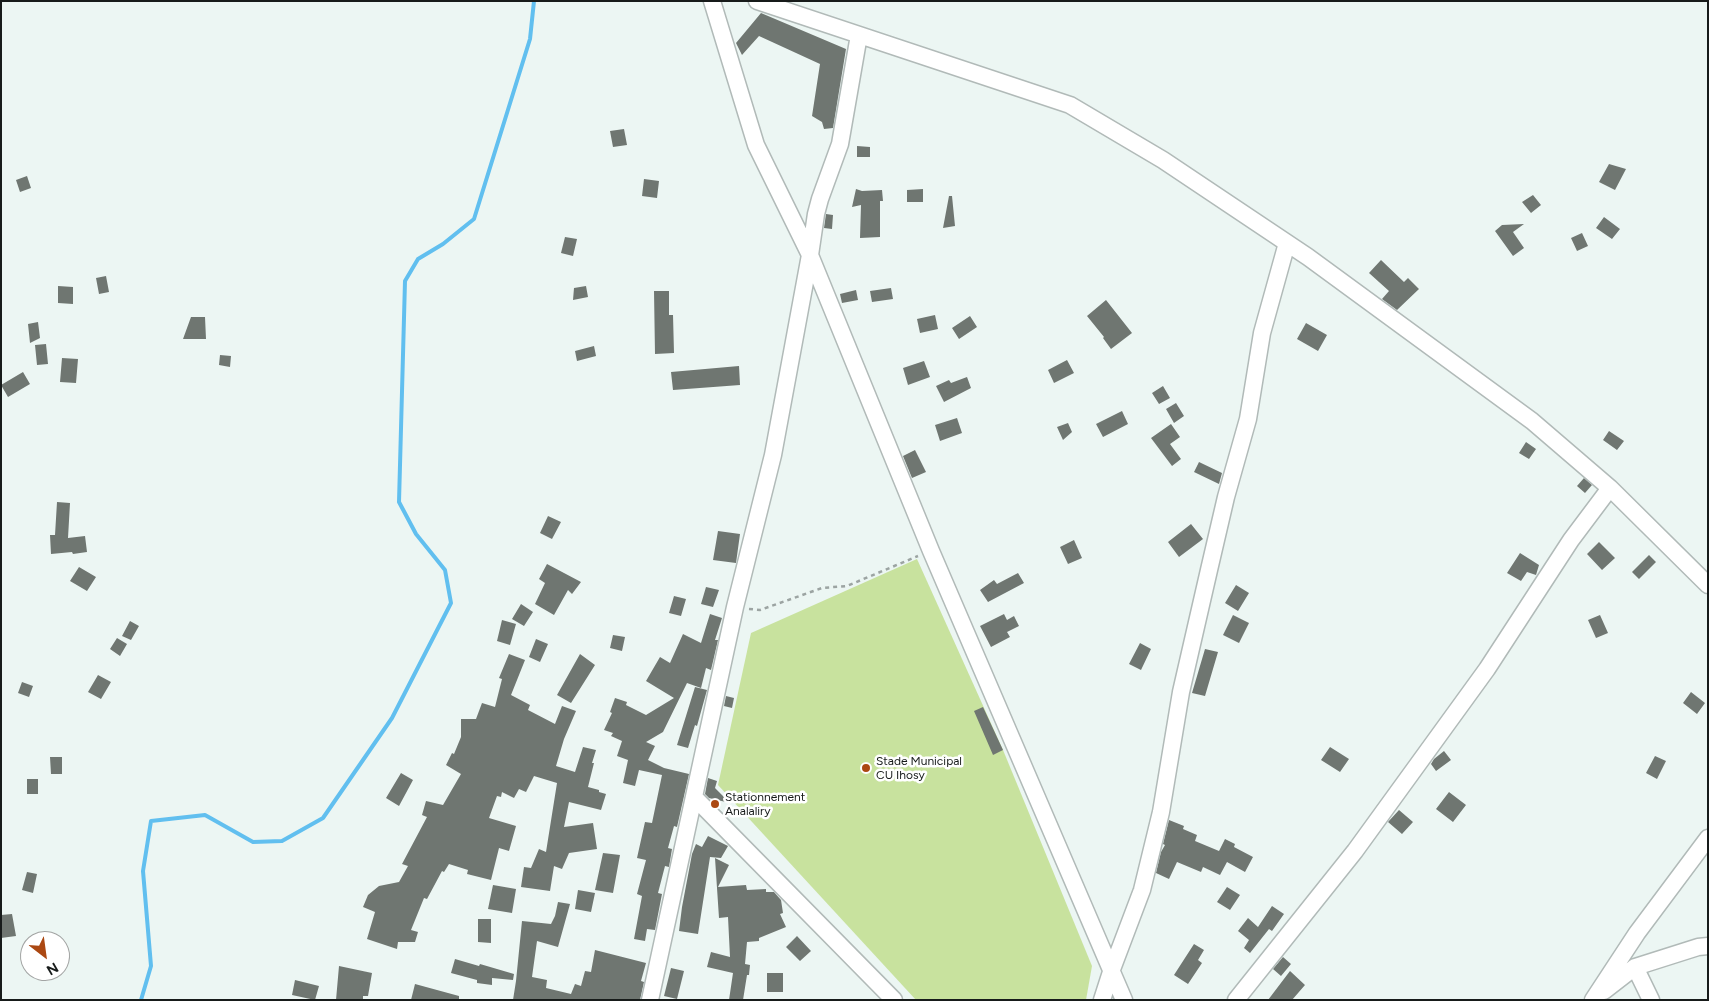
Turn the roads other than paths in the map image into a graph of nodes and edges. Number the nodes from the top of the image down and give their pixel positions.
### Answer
1 (712, 1) edge
2 (757, 1) edge
3 (859, 35) junction
4 (1287, 243) junction
5 (810, 255) junction
6 (1610, 488) junction
7 (1708, 585) edge
8 (695, 798) junction
9 (1708, 838) edge
10 (1708, 946) edge
11 (1635, 967) junction
12 (1111, 972) junction
13 (1593, 999) edge
14 (650, 1000) edge
15 (894, 1000) edge
16 (1102, 1000) edge
17 (1124, 1000) edge
18 (1236, 1000) edge
19 (1651, 1000) edge

1 - 5 street
2 - 3 street
3 - 4 street
3 - 5 street
4 - 6 street
4 - 12 street
5 - 8 street
5 - 12 street
6 - 7 street
6 - 18 street
8 - 14 street
8 - 15 street
9 - 13 street
10 - 11 street
11 - 13 street
11 - 19 street
12 - 16 street
12 - 17 street

